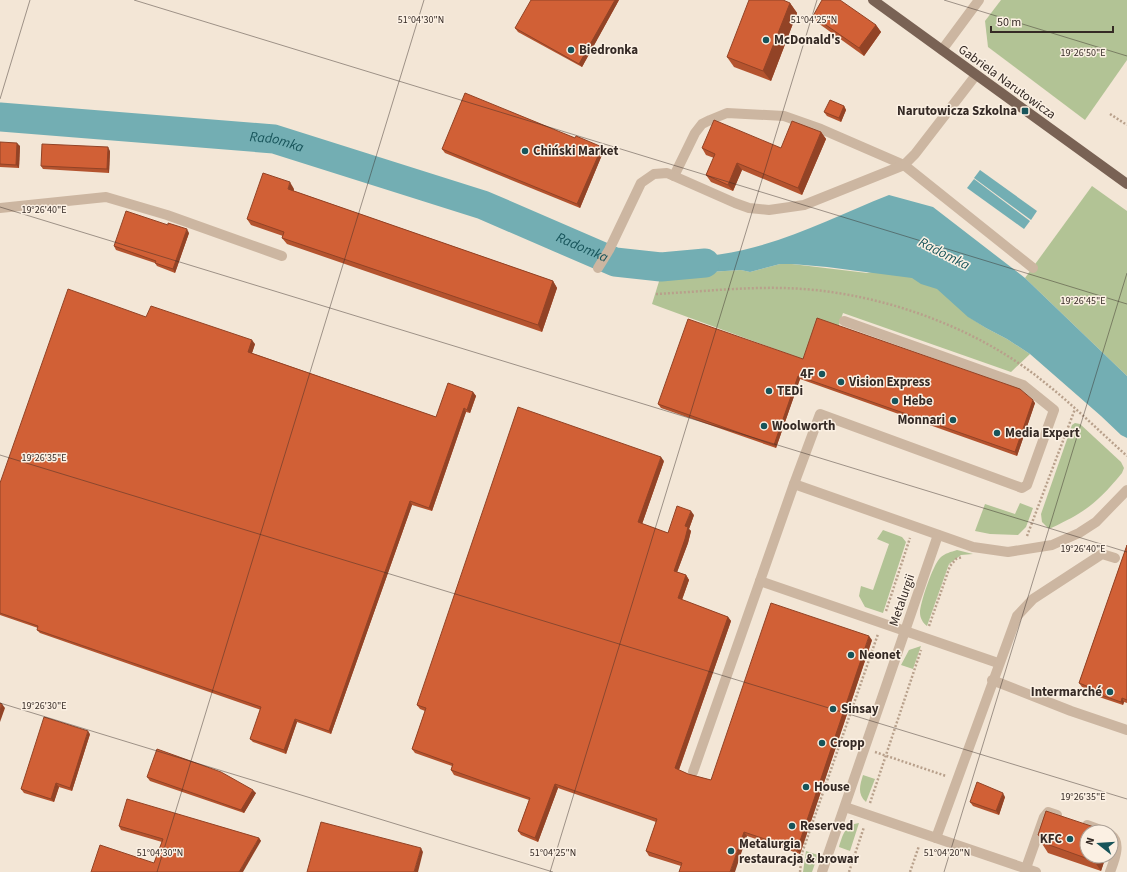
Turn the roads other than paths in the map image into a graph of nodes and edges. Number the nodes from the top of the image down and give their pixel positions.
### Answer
1 (873, 0) edge
2 (978, 0) edge
3 (942, 50) junction
4 (976, 75) junction
5 (904, 165) junction
6 (674, 176) junction
7 (1127, 184) edge
8 (0, 208) edge
9 (282, 256) dead end
10 (598, 268) dead end
11 (1033, 268) dead end
12 (844, 321) dead end
13 (794, 484) junction
14 (1127, 490) edge
15 (938, 535) junction
16 (1115, 558) dead end
17 (760, 580) junction
18 (905, 630) junction
19 (998, 663) junction
20 (992, 680) junction
21 (1127, 730) edge
22 (693, 772) dead end
23 (845, 807) junction
24 (1064, 817) edge
25 (1077, 822) edge
26 (1083, 824) edge
27 (936, 838) junction
28 (1026, 868) junction
29 (822, 872) edge
30 (1036, 872) edge

1 - 3 main road, Gabriela Narutowicza
2 - 3 street
3 - 4 main road, Gabriela Narutowicza
4 - 5 street
4 - 7 main road, Gabriela Narutowicza
5 - 6 street
5 - 6 street
5 - 11 street
6 - 10 street
8 - 9 street
12 - 13 street
13 - 15 street
13 - 17 street
14 - 15 street
15 - 18 street, Metalurgii
16 - 19 street
17 - 18 street
17 - 22 street
18 - 19 street
18 - 23 street, Metalurgii
19 - 20 street
20 - 21 street
20 - 27 street
23 - 27 street
23 - 29 street, Metalurgii
24 - 28 street
25 - 26 street
27 - 28 street
28 - 30 street

